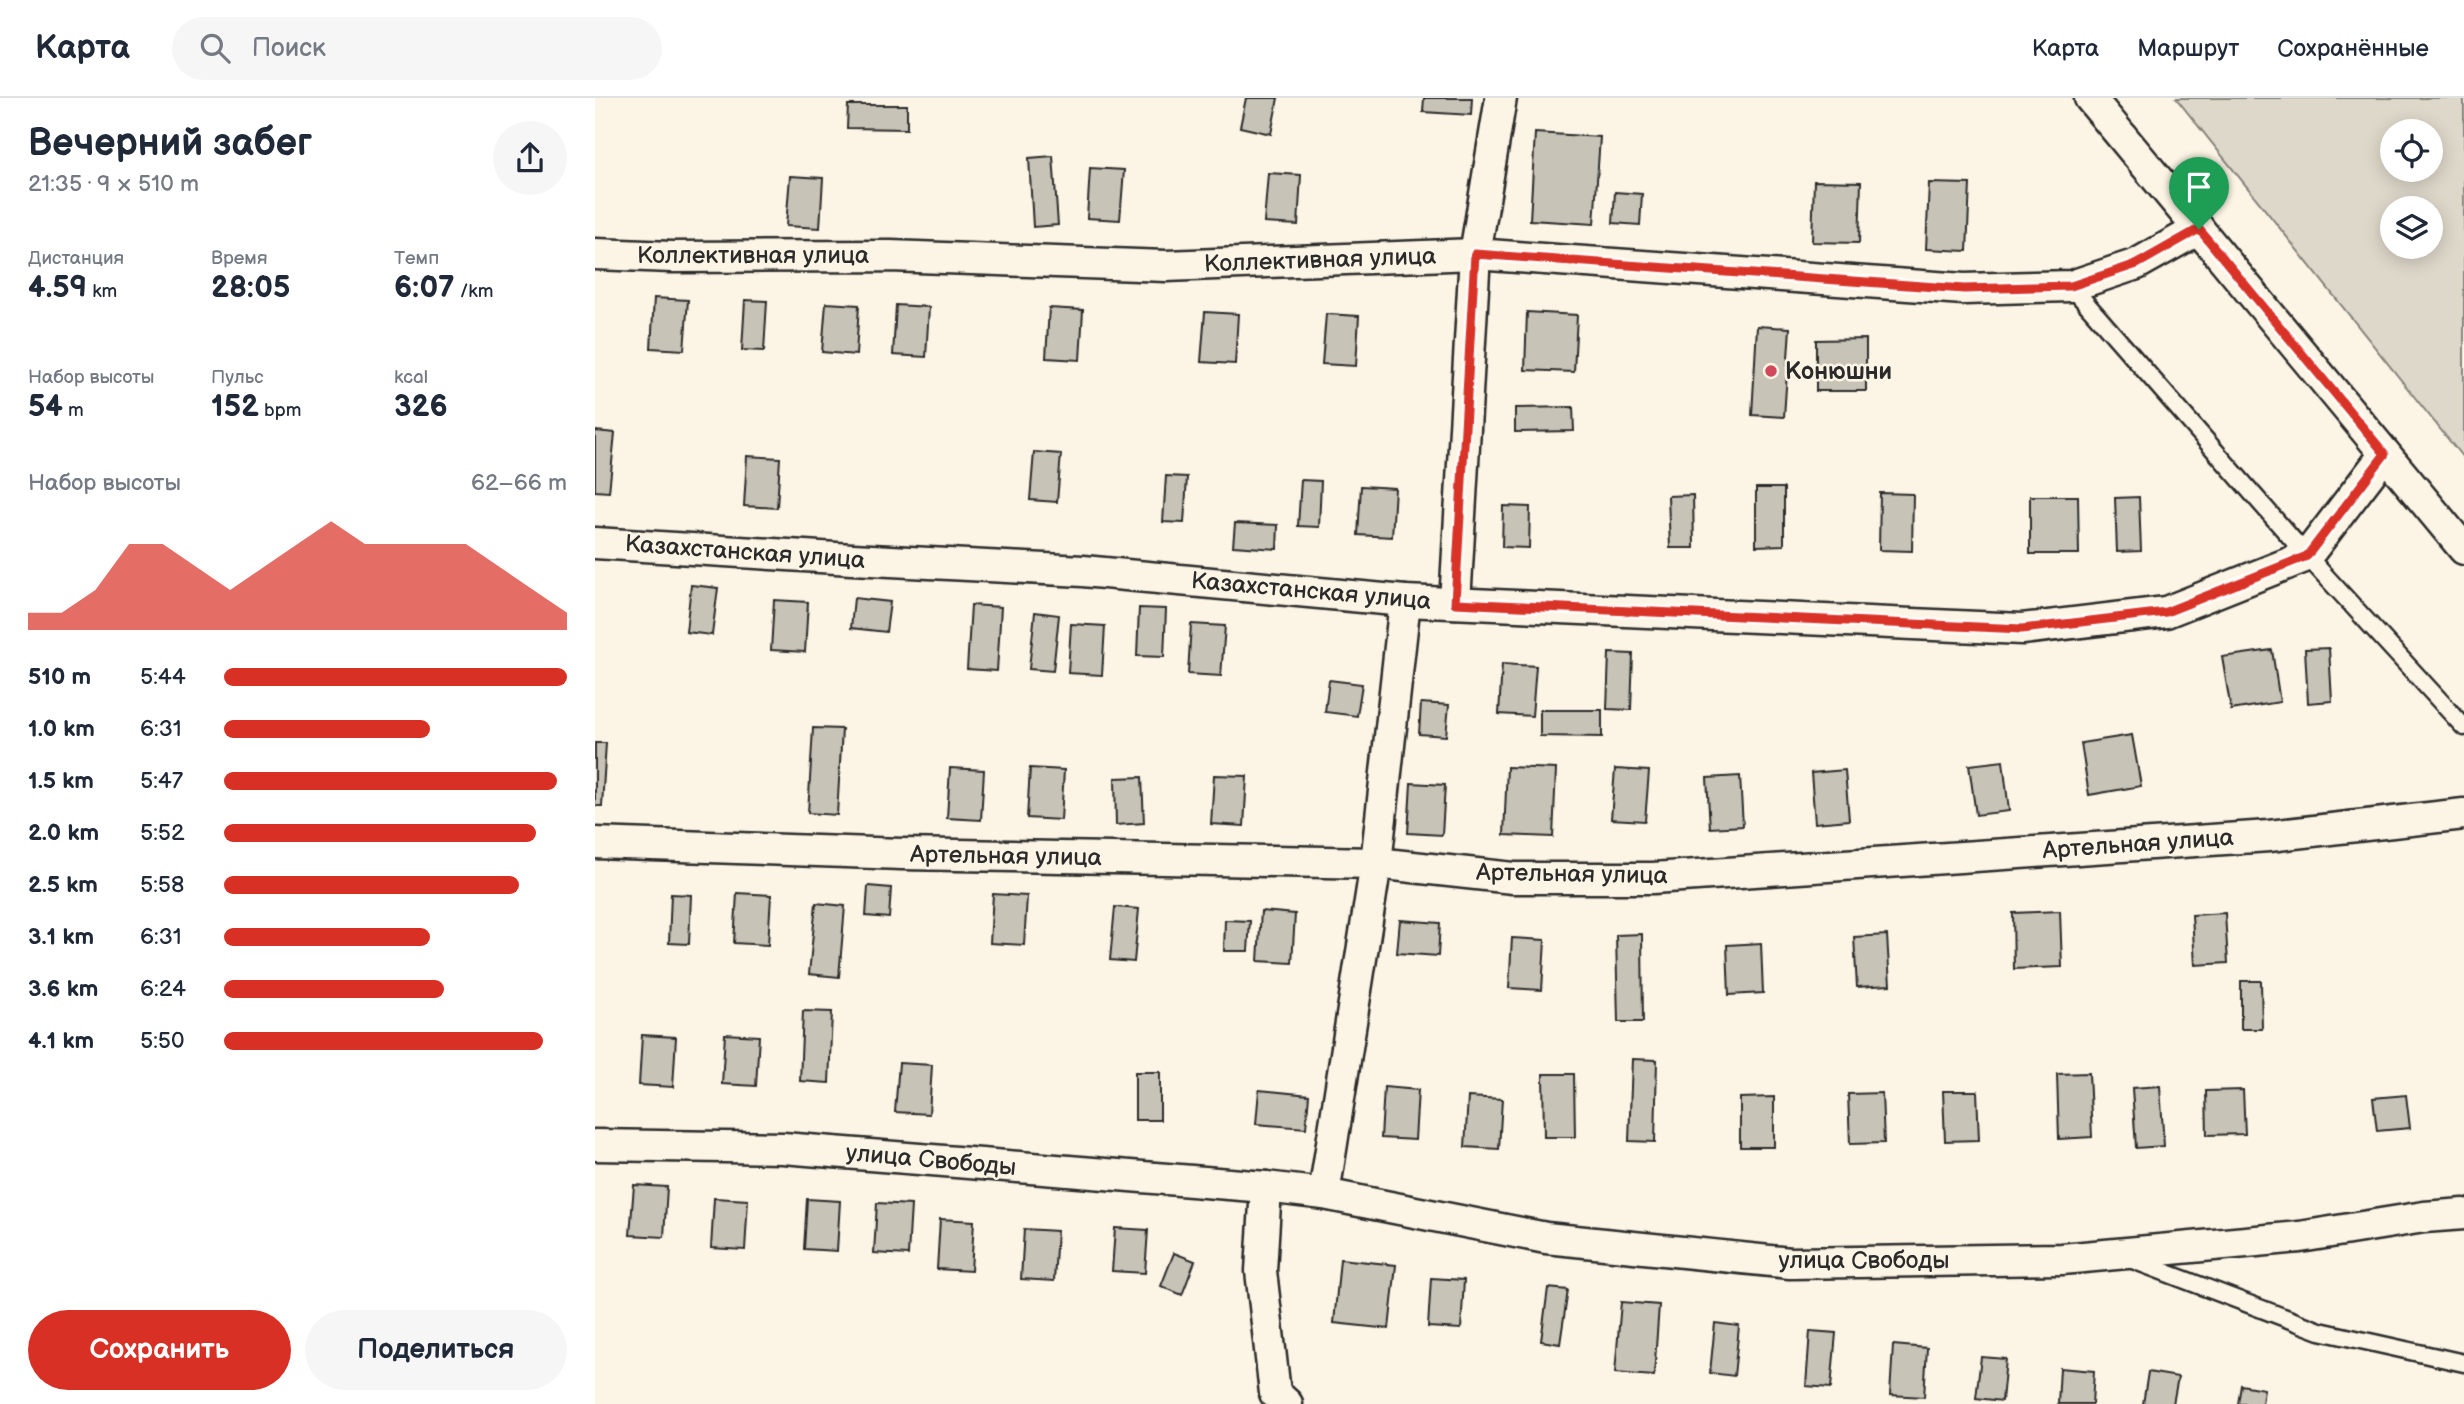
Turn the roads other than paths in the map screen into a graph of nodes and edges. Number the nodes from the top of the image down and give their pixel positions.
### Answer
1 (1501, 98) edge
2 (2090, 98) edge
3 (2199, 229) junction
4 (595, 254) edge
5 (1475, 254) junction
6 (2071, 286) junction
7 (2385, 454) junction
8 (595, 542) edge
9 (2464, 549) edge
10 (2307, 556) junction
11 (1405, 600) junction
12 (1455, 603) junction
13 (2464, 727) edge
14 (2464, 814) edge
15 (595, 843) edge
16 (1376, 863) junction
17 (595, 1145) edge
18 (1266, 1187) junction
19 (1324, 1194) junction
20 (2464, 1214) edge
21 (2116, 1254) junction
22 (2464, 1363) edge
23 (1287, 1404) edge

1 - 5 street
2 - 3 street
3 - 6 street, Коллективная улица
3 - 7 street
4 - 5 street, Коллективная улица
5 - 6 street, Коллективная улица
5 - 12 street
6 - 10 lane
7 - 9 street
7 - 10 street
8 - 11 street, Казахстанская улица
10 - 12 street, Казахстанская улица
10 - 13 lane
11 - 12 street, Казахстанская улица
11 - 16 street
14 - 16 street, Артельная улица
15 - 16 street, Артельная улица
16 - 19 street
17 - 18 street, улица Свободы
18 - 19 street, улица Свободы
18 - 23 street
19 - 21 street, улица Свободы
20 - 21 street, улица Свободы
21 - 22 lane

